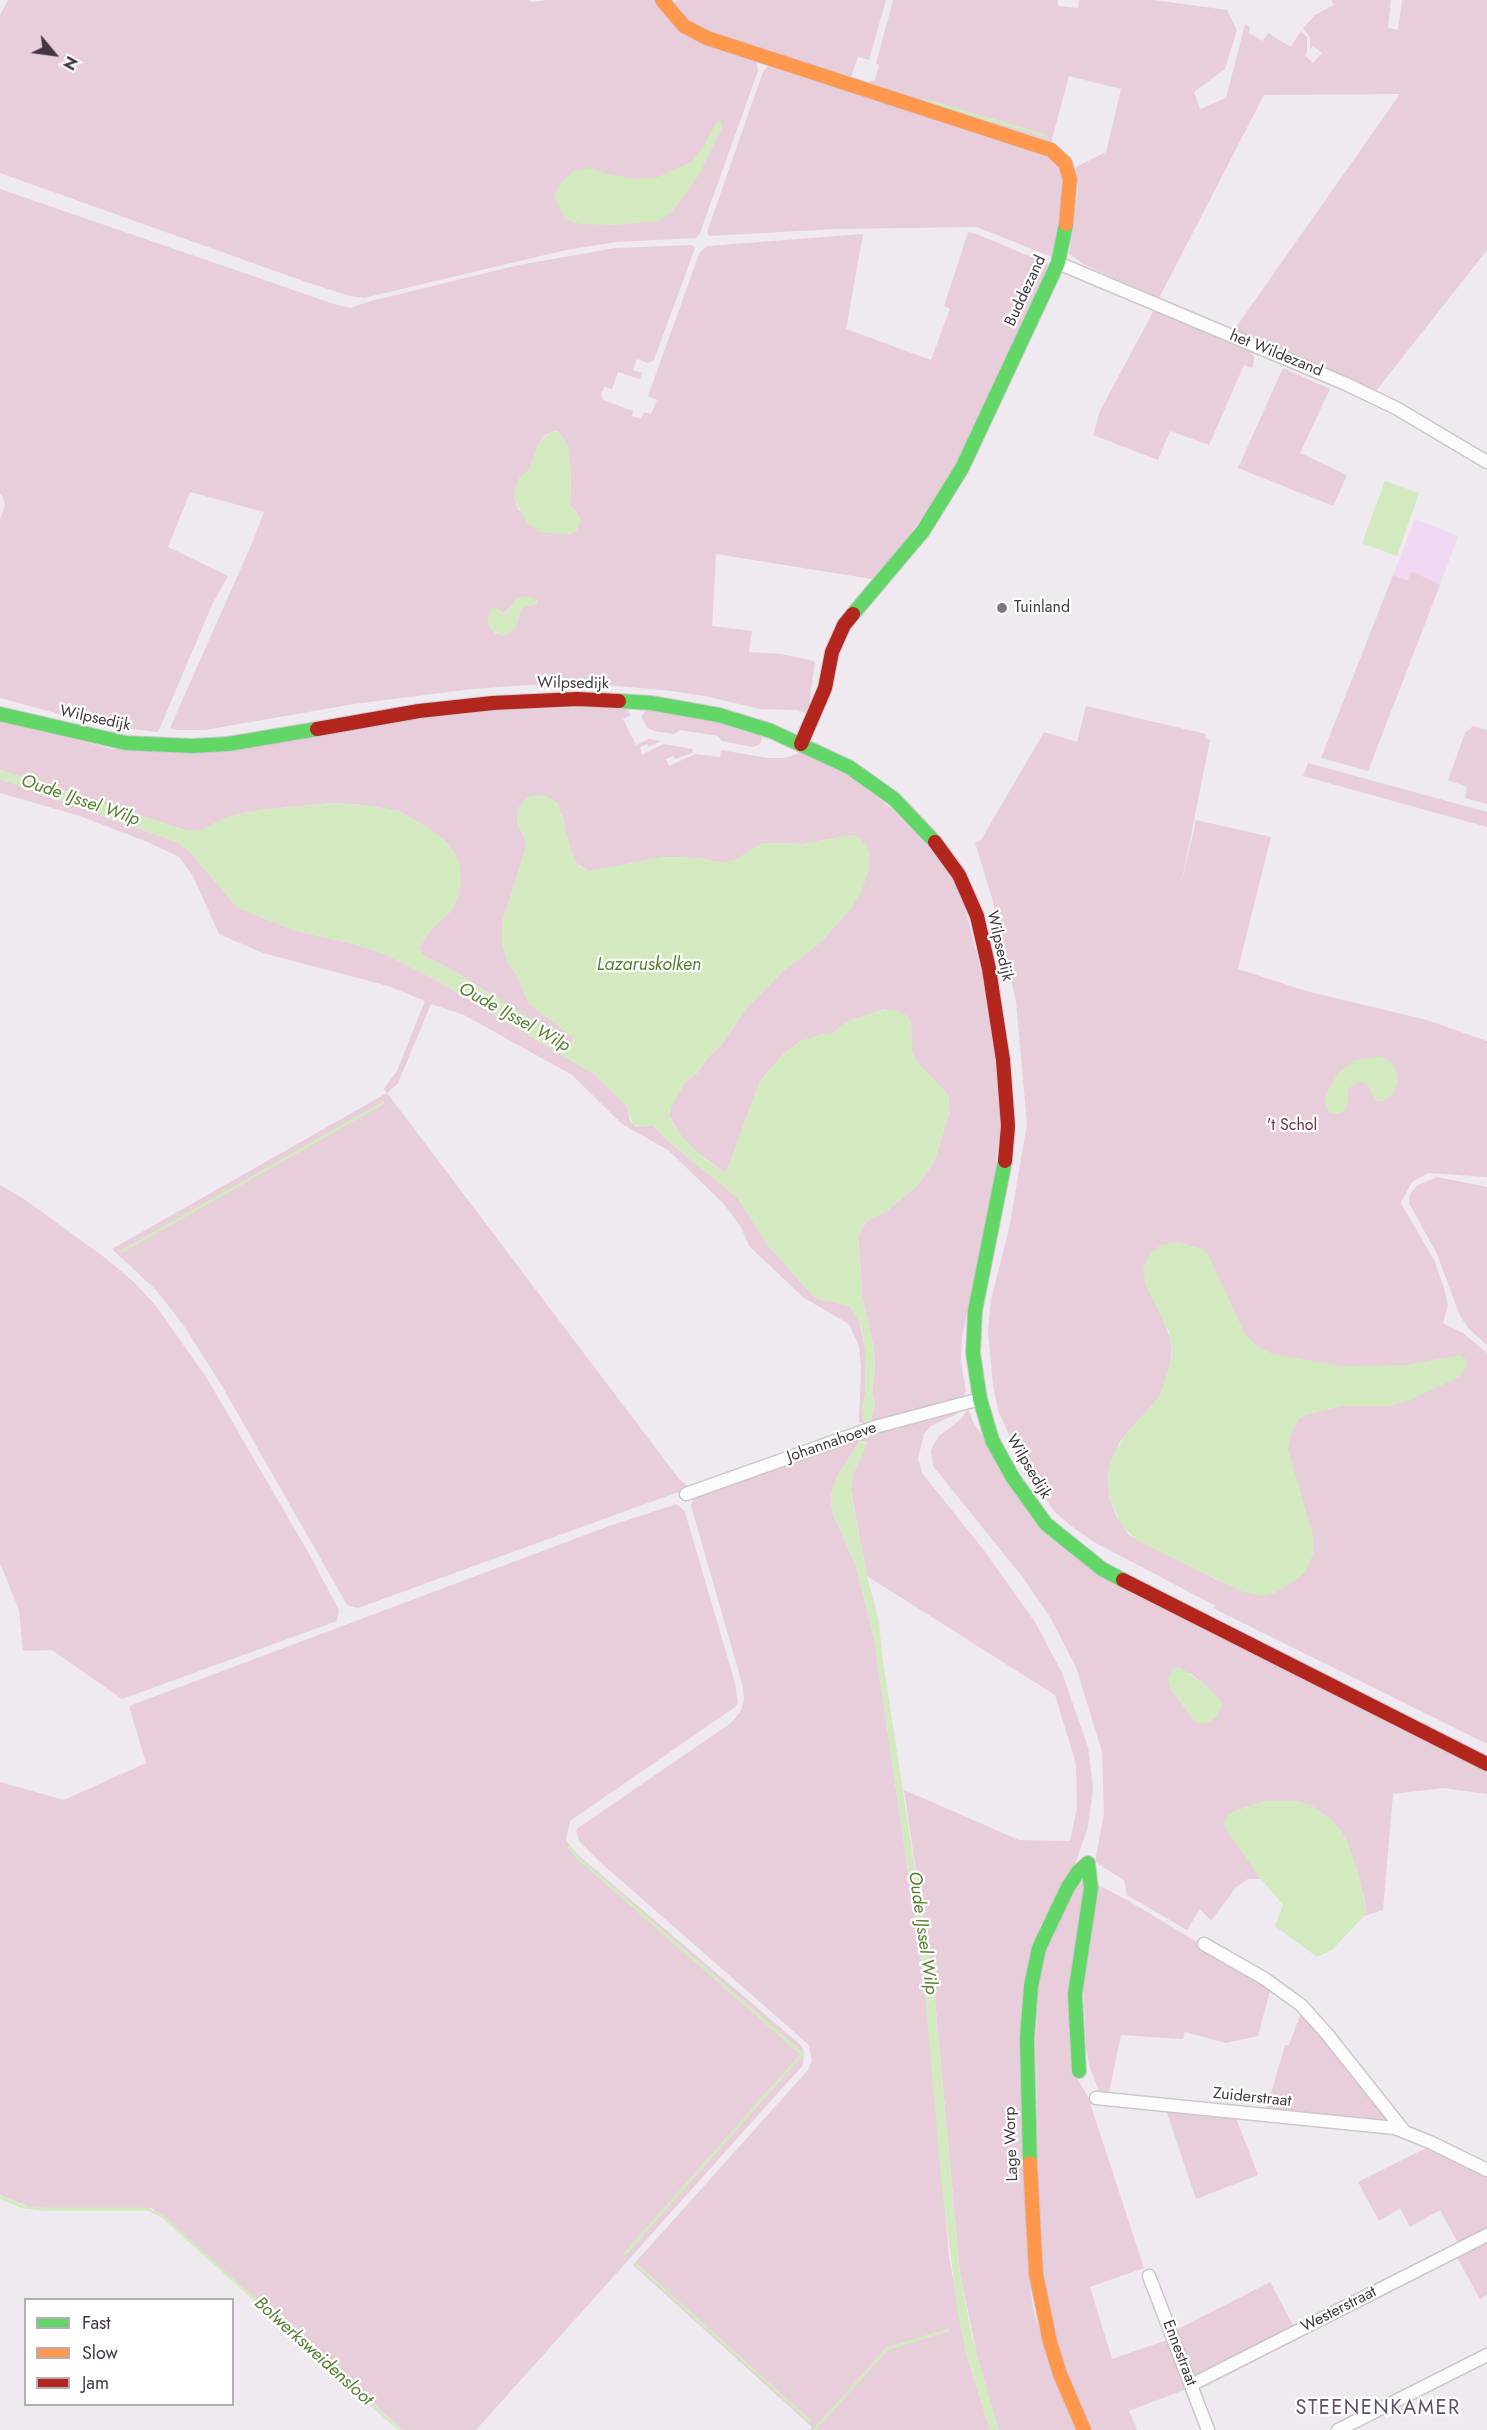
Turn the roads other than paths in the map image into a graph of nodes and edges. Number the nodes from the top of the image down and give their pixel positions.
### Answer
1 (662, 0) edge
2 (1058, 263) junction
3 (1487, 462) edge
4 (0, 714) edge
5 (801, 744) junction
6 (980, 1399) junction
7 (686, 1494) dead end
8 (1487, 1764) edge
9 (1204, 1944) dead end
10 (1078, 2071) dead end
11 (1096, 2098) dead end
12 (1404, 2131) junction
13 (1487, 2170) edge
14 (1487, 2235) edge
15 (1149, 2276) dead end
16 (1487, 2355) edge
17 (1191, 2385) junction
18 (1084, 2430) edge
19 (1208, 2430) edge
20 (1338, 2430) edge

1 - 2 main road, Buddezand
2 - 3 street, het Wildezand
2 - 5 main road, Buddezand
4 - 5 main road, Wilpsedijk
5 - 6 main road, Wilpsedijk
6 - 7 street, Johannahoeve
6 - 8 main road, Wilpsedijk
9 - 12 street, Zuiderstraat
10 - 18 main road, Lage Worp
11 - 12 street, Zuiderstraat
12 - 13 street, Zuiderstraat
14 - 17 street, Westerstraat
15 - 17 street, Ennestraat
16 - 20 street
17 - 19 street, Ennestraat

